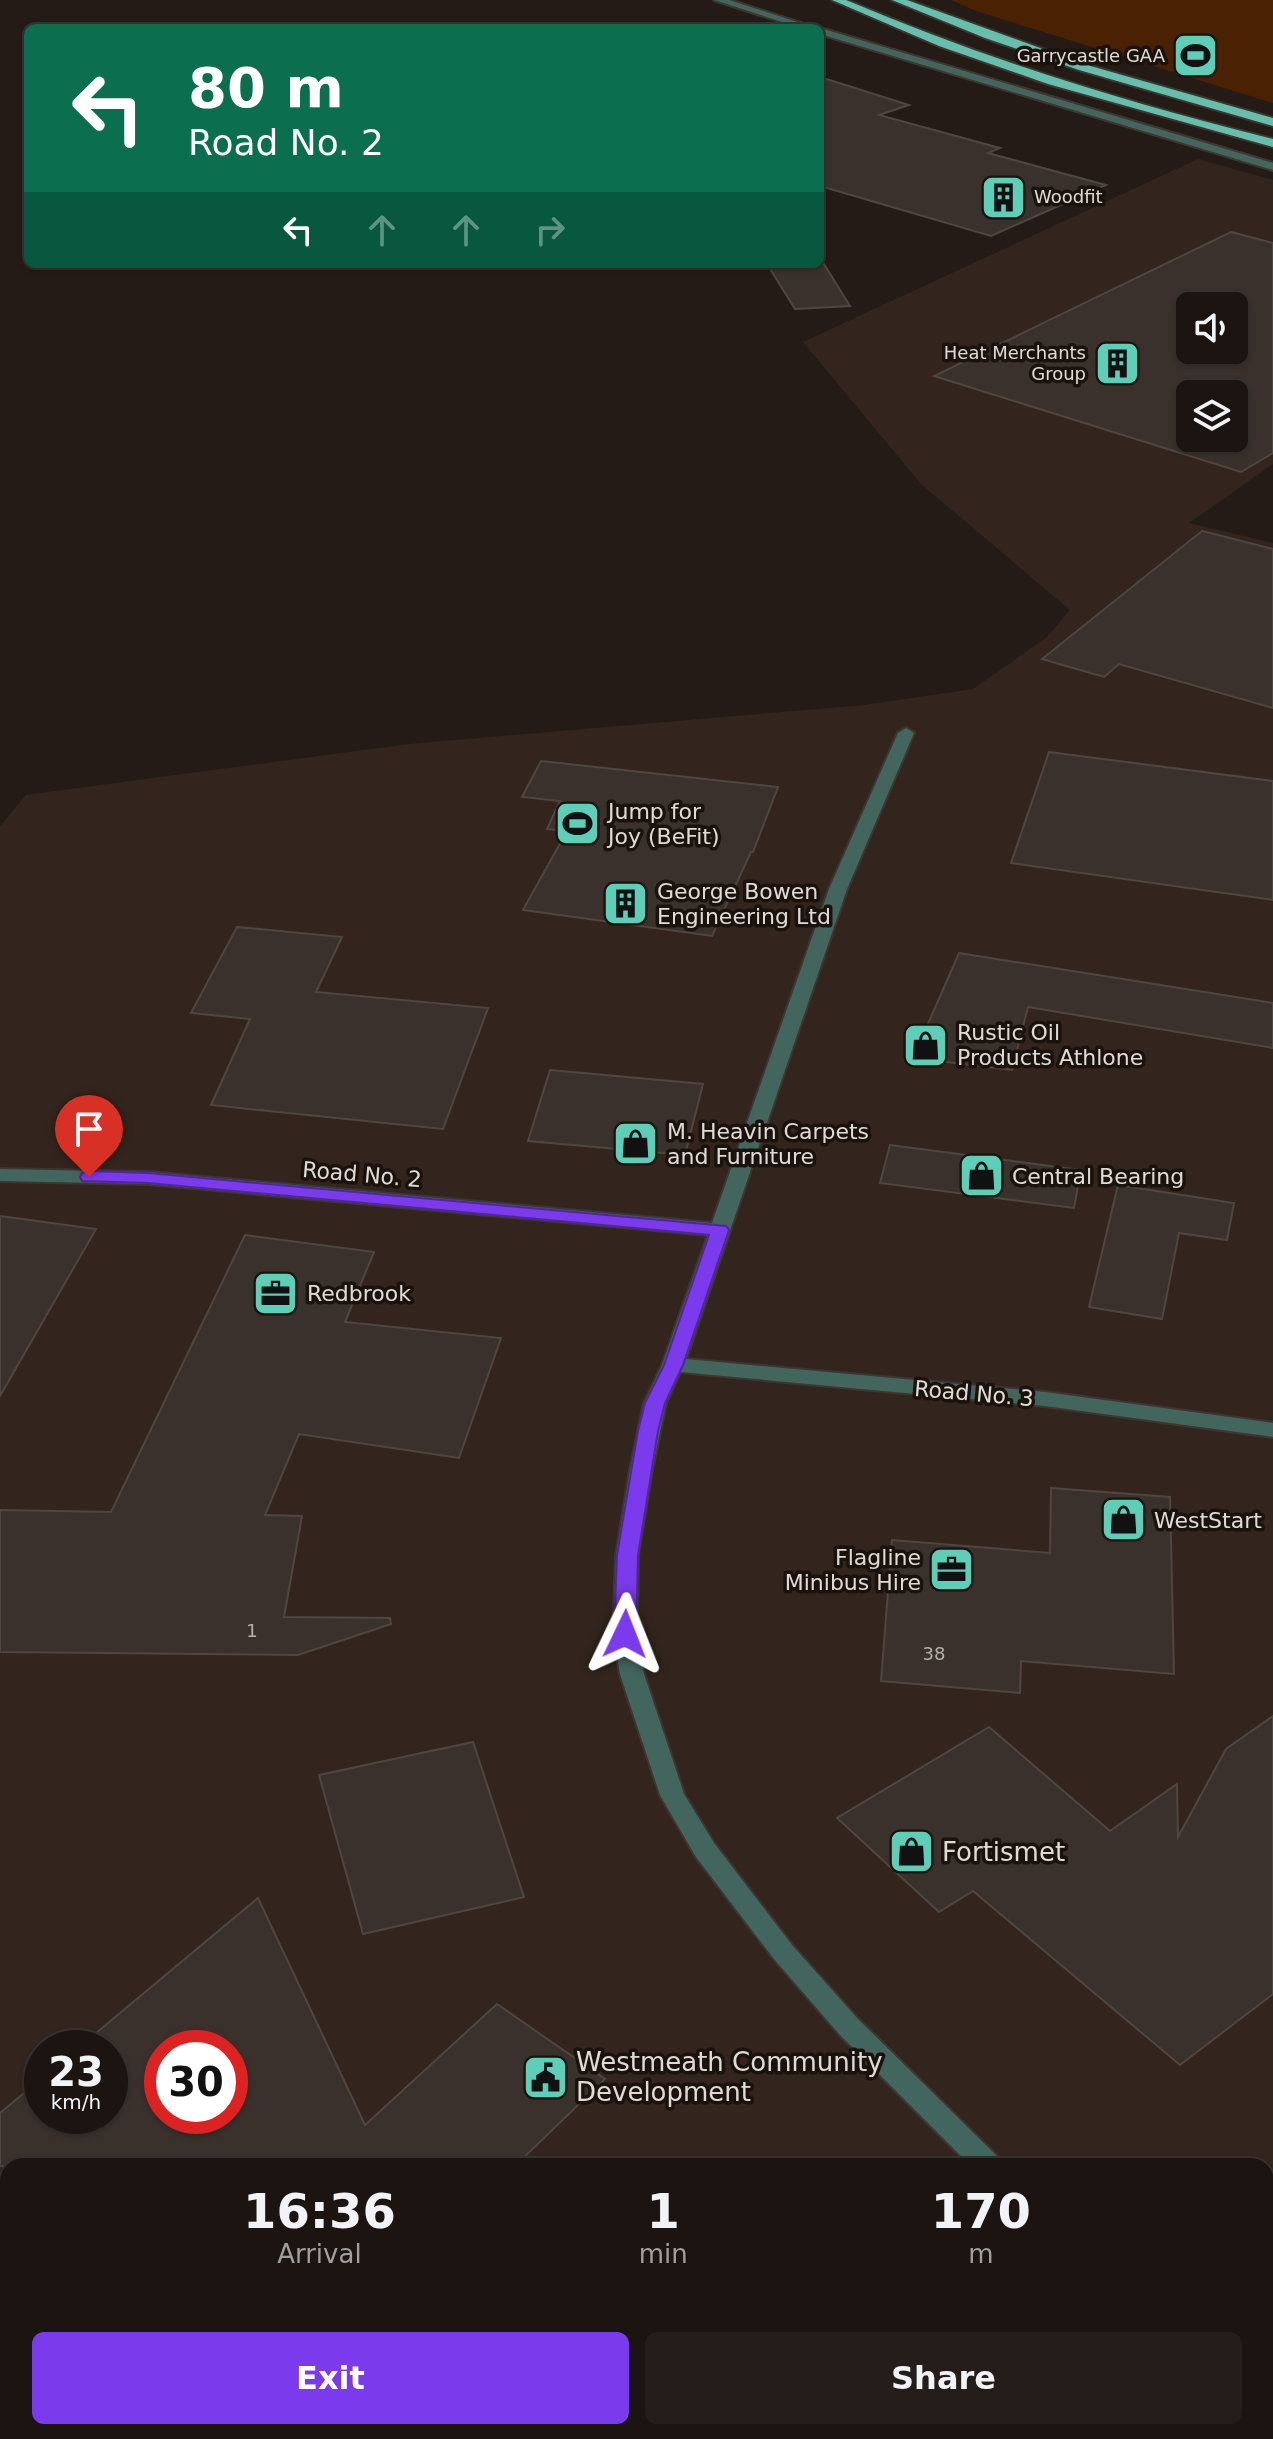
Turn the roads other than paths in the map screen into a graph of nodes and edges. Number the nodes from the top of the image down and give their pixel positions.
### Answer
1 (719, 0) edge
2 (837, 0) edge
3 (897, 0) edge
4 (798, 24) edge
5 (824, 32) edge
6 (1273, 122) edge
7 (1273, 143) edge
8 (1273, 167) edge
9 (906, 733) dead end
10 (0, 1175) edge
11 (720, 1230) junction
12 (673, 1365) junction
13 (1273, 1430) edge
14 (981, 2158) edge

1 - 4 street
2 - 7 highway
3 - 6 highway
5 - 8 street
9 - 11 street
10 - 11 street, Road No. 2
11 - 12 street
12 - 13 street, Road No. 3
12 - 14 street

